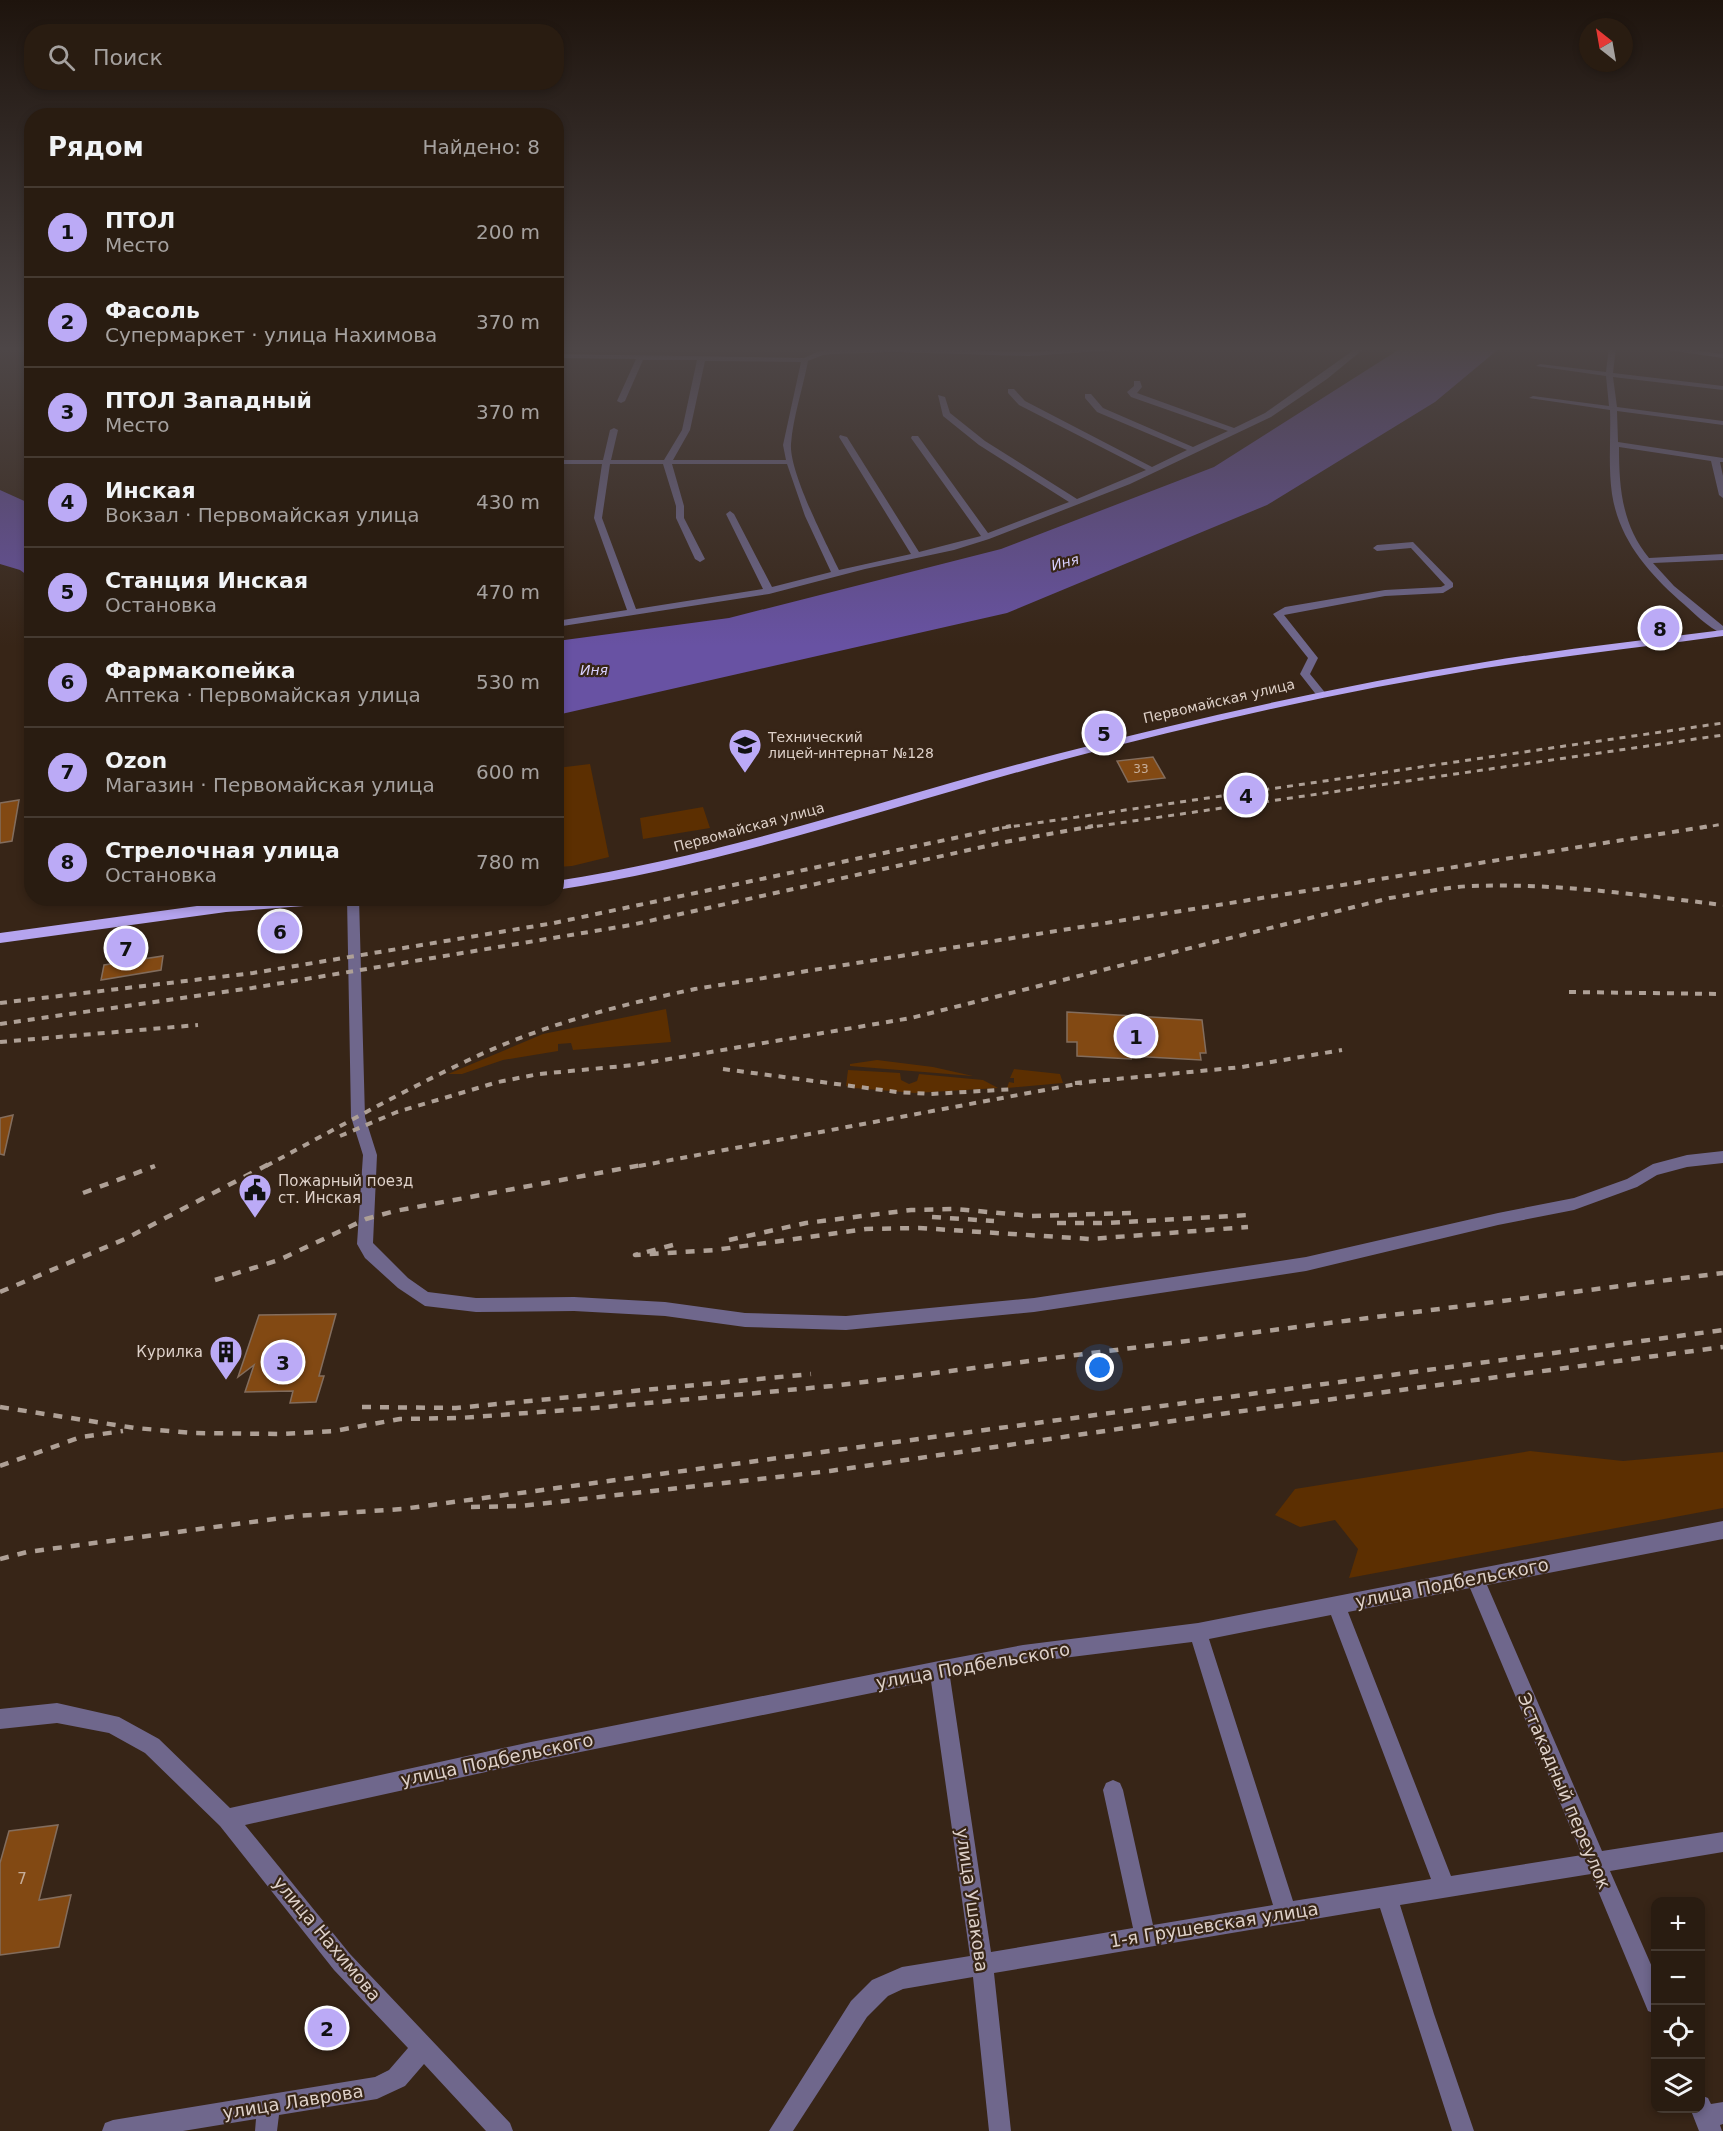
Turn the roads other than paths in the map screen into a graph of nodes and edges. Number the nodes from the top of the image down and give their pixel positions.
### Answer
1 (610, 446) edge
2 (676, 446) edge
3 (787, 446) edge
4 (849, 446) edge
5 (921, 446) edge
6 (987, 446) edge
7 (1106, 446) edge
8 (1184, 446) edge
9 (1204, 446) edge
10 (1615, 446) edge
11 (1632, 446) edge
12 (1195, 451) junction
13 (1719, 459) edge
14 (564, 462) edge
15 (606, 462) junction
16 (667, 462) junction
17 (790, 462) junction
18 (1152, 470) junction
19 (1723, 495) edge
20 (1076, 502) junction
21 (730, 514) dead end
22 (986, 537) junction
23 (1377, 548) dead end
24 (916, 555) junction
25 (1723, 557) edge
26 (700, 559) dead end
27 (1645, 561) junction
28 (836, 573) junction
29 (769, 591) junction
30 (632, 612) junction
31 (564, 623) edge
32 (1723, 632) edge
33 (1322, 695) junction
34 (564, 885) edge
35 (239, 906) edge
36 (353, 906) edge
37 (0, 938) edge
38 (1723, 1157) edge
39 (1723, 1530) edge
40 (1475, 1578) junction
41 (1337, 1606) junction
42 (1198, 1632) junction
43 (939, 1670) junction
44 (0, 1719) edge
45 (1113, 1790) dead end
46 (227, 1819) junction
47 (1723, 1842) edge
48 (1595, 1865) junction
49 (1445, 1888) junction
50 (1387, 1898) junction
51 (1286, 1913) junction
52 (1144, 1937) junction
53 (982, 1964) junction
54 (1651, 1992) edge
55 (423, 2048) junction
56 (268, 2106) junction
57 (113, 2131) edge
58 (266, 2131) edge
59 (502, 2131) edge
60 (780, 2131) edge
61 (1000, 2131) edge
62 (1463, 2131) edge

1 - 15 street
2 - 16 street
3 - 17 street
4 - 24 street
5 - 22 street
6 - 20 street
7 - 18 street
8 - 12 street
9 - 12 street
10 - 27 street
11 - 13 street
12 - 18 street
13 - 19 street
14 - 15 street
15 - 16 street
15 - 30 street
16 - 17 street
16 - 26 street
17 - 28 street
18 - 20 street
20 - 22 street
21 - 29 street
22 - 24 street
23 - 33 street
24 - 28 street
25 - 27 street
27 - 32 street
28 - 29 street
29 - 30 street
30 - 31 street
32 - 33 main road, Первомайская улица
33 - 34 main road, Первомайская улица
35 - 37 main road
36 - 38 street
39 - 40 street, улица Подбельского
40 - 41 street, улица Подбельского
40 - 48 street, Эстакадный переулок
41 - 42 street, улица Подбельского
41 - 49 street
42 - 43 street, улица Подбельского
42 - 51 street
43 - 46 street, улица Подбельского
43 - 53 street, улица Ушакова
44 - 46 street, улица Нахимова
45 - 52 street
46 - 55 street, улица Нахимова
47 - 48 street, 1-я Грушевская улица
48 - 49 street, 1-я Грушевская улица
48 - 54 street, Эстакадный переулок
49 - 50 street, 1-я Грушевская улица
50 - 51 street, 1-я Грушевская улица
50 - 62 street
51 - 52 street, 1-я Грушевская улица
52 - 53 street, 1-я Грушевская улица
53 - 60 street, 1-я Грушевская улица
53 - 61 street, улица Ушакова
55 - 56 street, улица Лаврова
55 - 59 street, улица Нахимова
56 - 57 street, улица Лаврова
56 - 58 street

